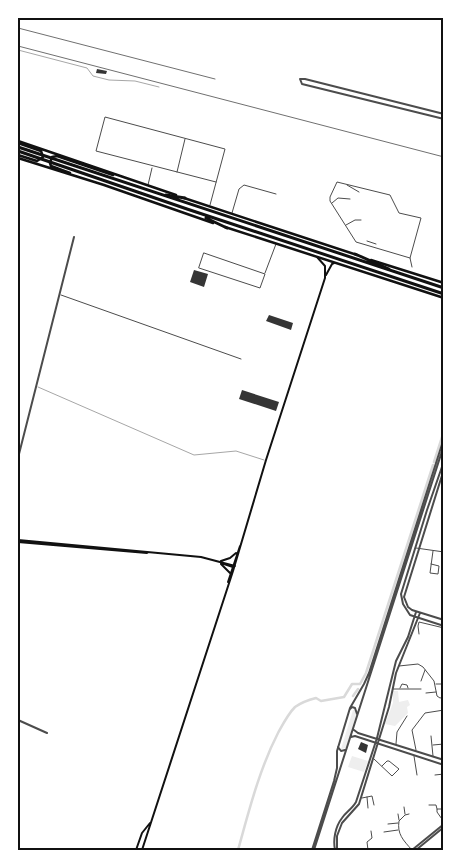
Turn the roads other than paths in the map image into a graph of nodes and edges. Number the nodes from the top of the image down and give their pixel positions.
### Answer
1 (18, 50) edge
2 (158, 87) dead end
3 (357, 92) junction
4 (356, 97) junction
5 (444, 114) edge
6 (444, 119) edge
7 (185, 138) junction
8 (18, 142) edge
9 (18, 147) edge
10 (18, 151) edge
11 (18, 156) edge
12 (153, 167) junction
13 (177, 172) junction
14 (130, 179) junction
15 (216, 182) junction
16 (102, 184) junction
17 (346, 185) junction
18 (148, 186) junction
19 (152, 192) junction
20 (359, 192) dead end
21 (276, 194) dead end
22 (185, 198) junction
23 (350, 199) dead end
24 (332, 204) junction
25 (210, 206) junction
26 (187, 209) junction
27 (232, 214) junction
28 (361, 220) dead end
29 (345, 225) junction
30 (227, 228) junction
31 (74, 237) dead end
32 (367, 241) dead end
33 (371, 241) junction
34 (276, 244) junction
35 (376, 244) dead end
36 (370, 246) junction
37 (355, 254) junction
38 (317, 258) junction
39 (410, 258) junction
40 (334, 263) junction
41 (412, 267) dead end
42 (265, 274) junction
43 (399, 274) junction
44 (325, 278) junction
45 (444, 283) edge
46 (444, 288) edge
47 (444, 294) edge
48 (60, 295) junction
49 (444, 298) edge
50 (241, 359) dead end
51 (37, 386) junction
52 (444, 438) edge
53 (444, 445) edge
54 (18, 458) edge
55 (266, 460) junction
56 (443, 463) edge
57 (444, 469) edge
58 (18, 541) edge
59 (241, 544) junction
60 (415, 547) junction
61 (418, 548) junction
62 (433, 550) junction
63 (237, 551) junction
64 (444, 552) edge
65 (219, 562) junction
66 (431, 564) junction
67 (233, 566) junction
68 (230, 573) junction
69 (227, 588) junction
70 (416, 612) junction
71 (420, 612) junction
72 (414, 617) junction
73 (418, 618) junction
74 (444, 620) edge
75 (444, 627) edge
76 (419, 634) dead end
77 (398, 666) junction
78 (425, 670) junction
79 (421, 681) dead end
80 (435, 684) junction
81 (444, 684) edge
82 (408, 688) junction
83 (392, 689) junction
84 (399, 689) junction
85 (421, 689) dead end
86 (436, 692) junction
87 (426, 693) dead end
88 (444, 697) edge
89 (385, 706) junction
90 (389, 708) junction
91 (444, 710) edge
92 (348, 711) junction
93 (357, 716) junction
94 (407, 716) dead end
95 (18, 720) edge
96 (442, 728) dead end
97 (353, 729) junction
98 (47, 733) dead end
99 (431, 736) dead end
100 (350, 737) junction
101 (377, 738) junction
102 (380, 739) junction
103 (375, 743) junction
104 (444, 743) edge
105 (379, 744) junction
106 (396, 744) junction
107 (432, 745) junction
108 (338, 747) junction
109 (347, 747) junction
110 (416, 751) junction
111 (414, 755) junction
112 (433, 757) junction
113 (374, 759) junction
114 (444, 760) edge
115 (444, 765) edge
116 (382, 766) junction
117 (444, 774) edge
118 (417, 775) dead end
119 (435, 775) dead end
120 (367, 797) junction
121 (361, 798) junction
122 (374, 805) dead end
123 (429, 805) dead end
124 (404, 807) dead end
125 (368, 808) dead end
126 (437, 809) junction
127 (444, 809) edge
128 (398, 814) dead end
129 (409, 814) dead end
130 (405, 815) junction
131 (151, 822) junction
132 (399, 822) junction
133 (388, 824) dead end
134 (444, 824) edge
135 (399, 830) junction
136 (371, 831) dead end
137 (384, 832) dead end
138 (136, 850) edge
139 (142, 850) edge
140 (313, 850) edge
141 (336, 850) edge
142 (368, 850) edge
143 (414, 850) edge

1 - 2 lane
3 - 4 street
3 - 4 street
3 - 5 street
4 - 6 street
7 - 12 street
7 - 13 street
7 - 15 street
8 - 11 main road
8 - 14 main road
9 - 19 highway
10 - 26 highway
11 - 16 main road
12 - 13 street
12 - 18 street
13 - 15 street
14 - 16 main road
14 - 18 main road
15 - 25 street
16 - 30 main road
17 - 20 street
17 - 24 street
17 - 39 street
18 - 22 main road
19 - 22 highway
19 - 43 highway
21 - 27 street
22 - 25 main road
23 - 24 street
24 - 29 street
25 - 27 main road
26 - 30 highway
26 - 47 highway
27 - 37 main road
28 - 29 street
29 - 36 street
30 - 34 main road
31 - 48 street
32 - 33 street
33 - 35 street
33 - 36 street
34 - 38 main road
34 - 42 street
36 - 39 street
37 - 43 highway
37 - 45 main road
38 - 40 main road
38 - 44 main road
39 - 41 street
40 - 44 main road
40 - 49 main road
42 - 42 street
43 - 46 highway
44 - 55 main road
48 - 50 street
48 - 51 street
51 - 54 street
51 - 55 lane
52 - 92 street
53 - 93 street
55 - 59 main road
56 - 60 street
57 - 61 street
58 - 65 main road
59 - 63 main road
59 - 67 main road
60 - 61 street
60 - 72 street
61 - 62 street
61 - 70 street
62 - 64 street
62 - 66 street
63 - 65 main road
63 - 67 main road
65 - 67 main road
65 - 68 main road
66 - 66 street
67 - 68 main road
67 - 69 main road
68 - 69 main road
69 - 131 main road
70 - 71 street
70 - 72 street
71 - 73 street
71 - 74 street
72 - 73 street
72 - 89 street
73 - 75 street
73 - 77 street
75 - 76 street
77 - 78 street
77 - 83 street
78 - 79 street
78 - 80 street
80 - 81 street
80 - 86 street
82 - 84 street
82 - 84 street
82 - 85 street
83 - 84 street
83 - 90 street
86 - 87 street
86 - 88 street
89 - 90 street
89 - 101 street
90 - 102 street
91 - 110 street
92 - 93 street
92 - 108 street
93 - 97 street
94 - 106 street
95 - 98 street
96 - 104 street
97 - 100 street
97 - 101 street
99 - 107 street
100 - 103 street
100 - 109 street
101 - 102 street
101 - 103 street
102 - 105 street
102 - 106 street
103 - 105 street
103 - 141 street
104 - 107 street
105 - 111 street
105 - 113 street
106 - 110 street
107 - 112 street
108 - 109 street
108 - 140 street
109 - 140 street
110 - 112 street
111 - 115 street
111 - 118 street
112 - 114 street
113 - 116 street
113 - 121 street
116 - 116 street
117 - 119 street
120 - 121 street
120 - 122 street
120 - 125 street
121 - 141 street
123 - 126 street
124 - 130 street
126 - 127 street
126 - 134 street
128 - 132 street
129 - 130 street
130 - 132 street
131 - 138 main road
131 - 139 main road
132 - 133 street
132 - 135 street
134 - 143 street
135 - 137 street
135 - 143 street
136 - 142 street

